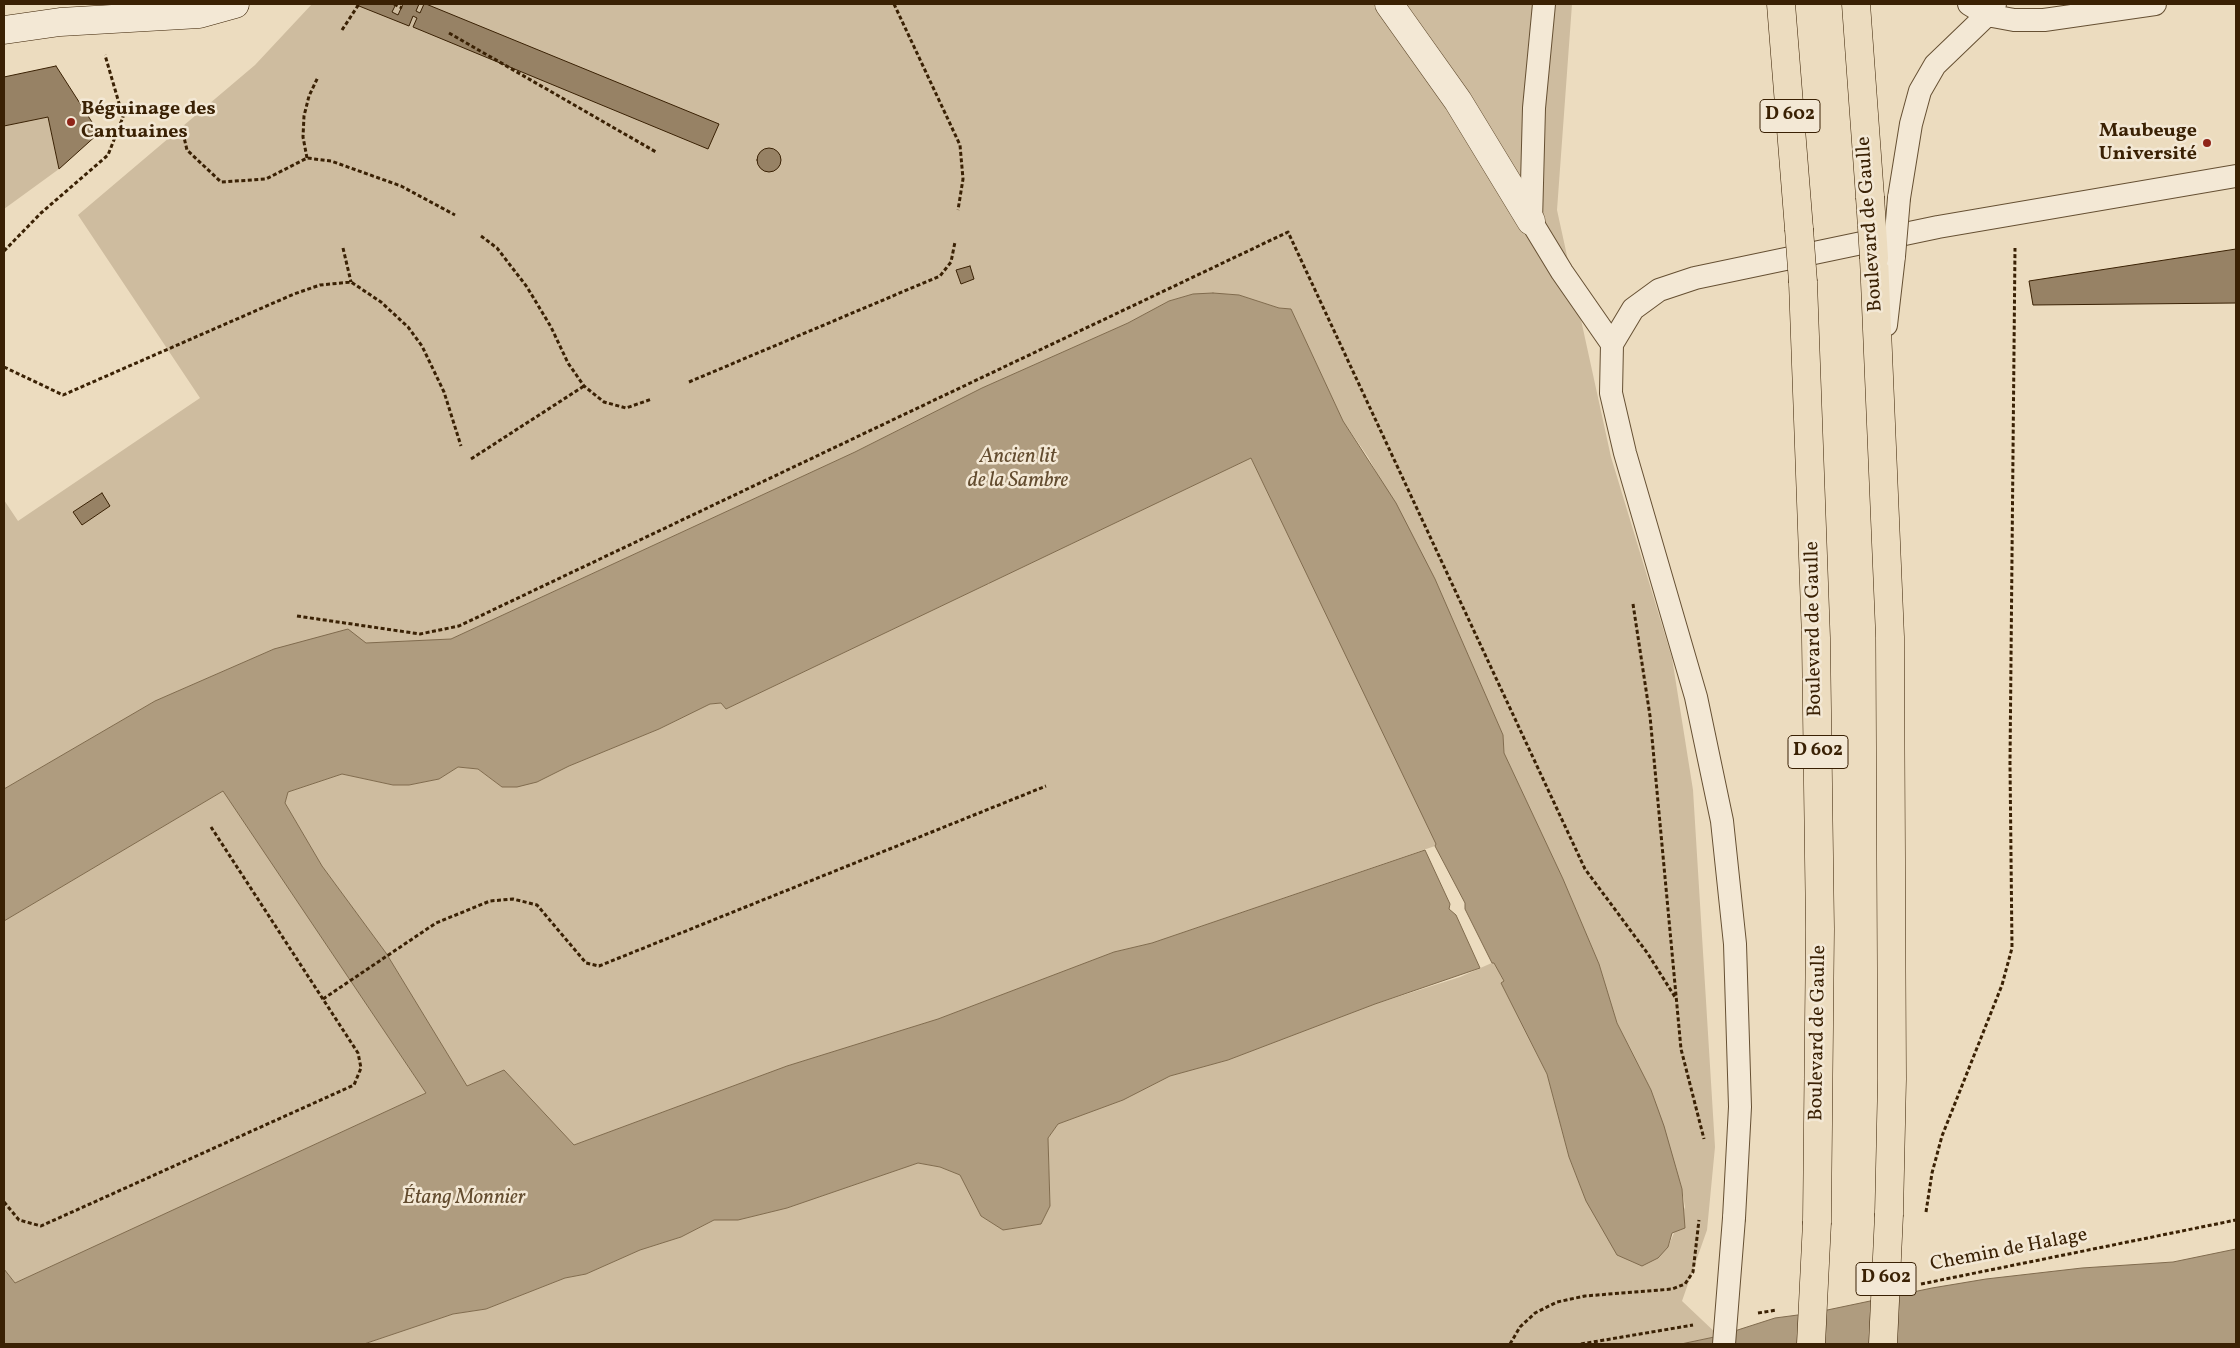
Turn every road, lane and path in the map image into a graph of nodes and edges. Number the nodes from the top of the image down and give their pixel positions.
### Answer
1 (235, 4) edge
2 (359, 4) edge
3 (394, 4) edge
4 (894, 4) edge
5 (1389, 4) edge
6 (1544, 4) edge
7 (1781, 4) edge
8 (1856, 4) edge
9 (2155, 4) edge
10 (1984, 7) edge
11 (402, 8) dead end
12 (94, 19) junction
13 (4, 30) edge
14 (342, 30) dead end
15 (449, 33) dead end
16 (318, 77) dead end
17 (183, 133) dead end
18 (656, 152) dead end
19 (307, 158) junction
20 (2236, 176) edge
21 (958, 210) dead end
22 (2015, 214) junction
23 (455, 215) dead end
24 (1531, 220) junction
25 (481, 236) dead end
26 (955, 242) dead end
27 (344, 248) dead end
28 (4, 251) edge
29 (1884, 257) junction
30 (351, 282) junction
31 (1612, 344) junction
32 (4, 367) edge
33 (689, 382) dead end
34 (584, 386) junction
35 (652, 399) dead end
36 (461, 446) dead end
37 (471, 459) dead end
38 (1632, 602) dead end
39 (297, 616) dead end
40 (1046, 786) dead end
41 (211, 827) dead end
42 (1675, 997) junction
43 (323, 999) junction
44 (1704, 1142) dead end
45 (4, 1202) edge
46 (1700, 1212) dead end
47 (1926, 1212) dead end
48 (2236, 1220) edge
49 (1913, 1285) dead end
50 (1780, 1310) dead end
51 (1751, 1315) dead end
52 (1694, 1324) dead end
53 (1510, 1344) edge
54 (1580, 1344) edge
55 (1724, 1344) edge
56 (1811, 1344) edge
57 (1883, 1344) edge

1 - 12 street
2 - 14 path
3 - 11 path
4 - 21 path
5 - 24 street
6 - 24 lane
7 - 56 main road, Boulevard de Gaulle / D 602, bridge
8 - 29 main road, Boulevard de Gaulle / D 602, bridge
9 - 10 lane
10 - 29 lane, bridge
12 - 13 street
12 - 28 path
15 - 18 path
16 - 19 path
17 - 19 path
19 - 23 path
20 - 22 lane
22 - 31 lane
22 - 47 path
24 - 31 lane
25 - 34 path
26 - 33 path
27 - 30 path
29 - 57 main road, Boulevard de Gaulle / D 602, bridge
30 - 32 path
30 - 36 path
31 - 55 lane, bridge
34 - 35 path
34 - 37 path
38 - 42 path
39 - 42 path
40 - 43 path
41 - 43 path
42 - 44 path
43 - 45 path
46 - 53 path
48 - 49 path, Chemin de Halage
50 - 51 path
52 - 54 path

